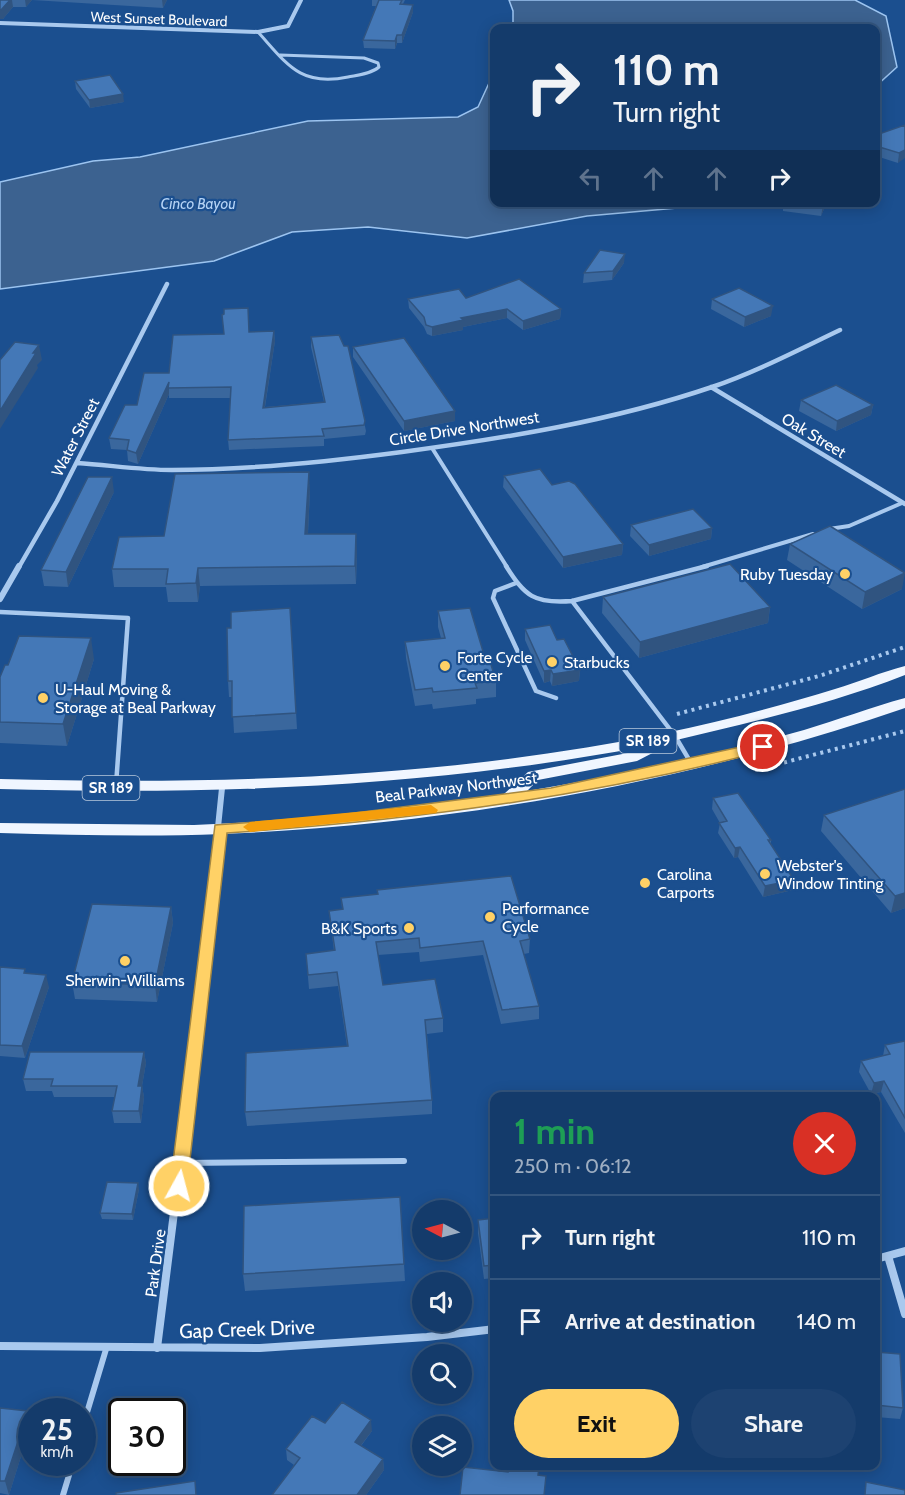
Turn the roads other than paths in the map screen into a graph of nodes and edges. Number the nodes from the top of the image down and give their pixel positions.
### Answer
1 (301, 0) edge
2 (0, 22) edge
3 (258, 32) junction
4 (280, 55) junction
5 (167, 284) dead end
6 (840, 330) dead end
7 (711, 387) junction
8 (432, 448) junction
9 (77, 463) junction
10 (904, 503) edge
11 (516, 583) junction
12 (0, 598) edge
13 (572, 601) junction
14 (0, 612) edge
15 (905, 670) edge
16 (556, 698) dead end
17 (905, 703) edge
18 (675, 736) junction
19 (691, 763) junction
20 (0, 784) edge
21 (115, 788) junction
22 (222, 788) junction
23 (509, 798) junction
24 (0, 828) edge
25 (220, 829) junction
26 (404, 1161) dead end
27 (182, 1163) junction
28 (905, 1251) edge
29 (888, 1256) junction
30 (880, 1258) edge
31 (905, 1314) edge
32 (490, 1330) edge
33 (0, 1346) edge
34 (107, 1346) junction
35 (157, 1348) junction
36 (91, 1398) edge
37 (69, 1476) edge
38 (63, 1495) edge

1 - 3 street, West Sunset Boulevard
2 - 3 street, West Sunset Boulevard
3 - 4 lane
4 - 4 lane
5 - 9 street, Water Street
6 - 7 street, Circle Drive Northwest
7 - 8 street, Circle Drive Northwest
7 - 10 street, Oak Street
8 - 9 street, Circle Drive Northwest
8 - 11 lane
9 - 12 street, Water Street
10 - 13 lane
11 - 13 lane
11 - 16 lane
13 - 18 lane
14 - 21 lane
15 - 18 main road, Beal Parkway Northwest / SR 189
17 - 19 main road, Beal Parkway Northwest / SR 189
18 - 19 lane
18 - 22 main road, Beal Parkway Northwest / SR 189
18 - 23 main road
19 - 23 main road, Beal Parkway Northwest / SR 189
20 - 21 main road, Beal Parkway Northwest / SR 189
21 - 22 main road, Beal Parkway Northwest / SR 189
22 - 25 street, Park Drive
23 - 25 main road, Beal Parkway Northwest / SR 189
24 - 25 main road, Beal Parkway Northwest / SR 189
25 - 27 street, Park Drive
26 - 27 lane
27 - 35 street, Park Drive
28 - 29 street
29 - 30 street
29 - 31 street
32 - 35 street, Gap Creek Drive
33 - 34 street, Gap Creek Drive
34 - 35 street, Gap Creek Drive
34 - 36 lane
37 - 38 lane

